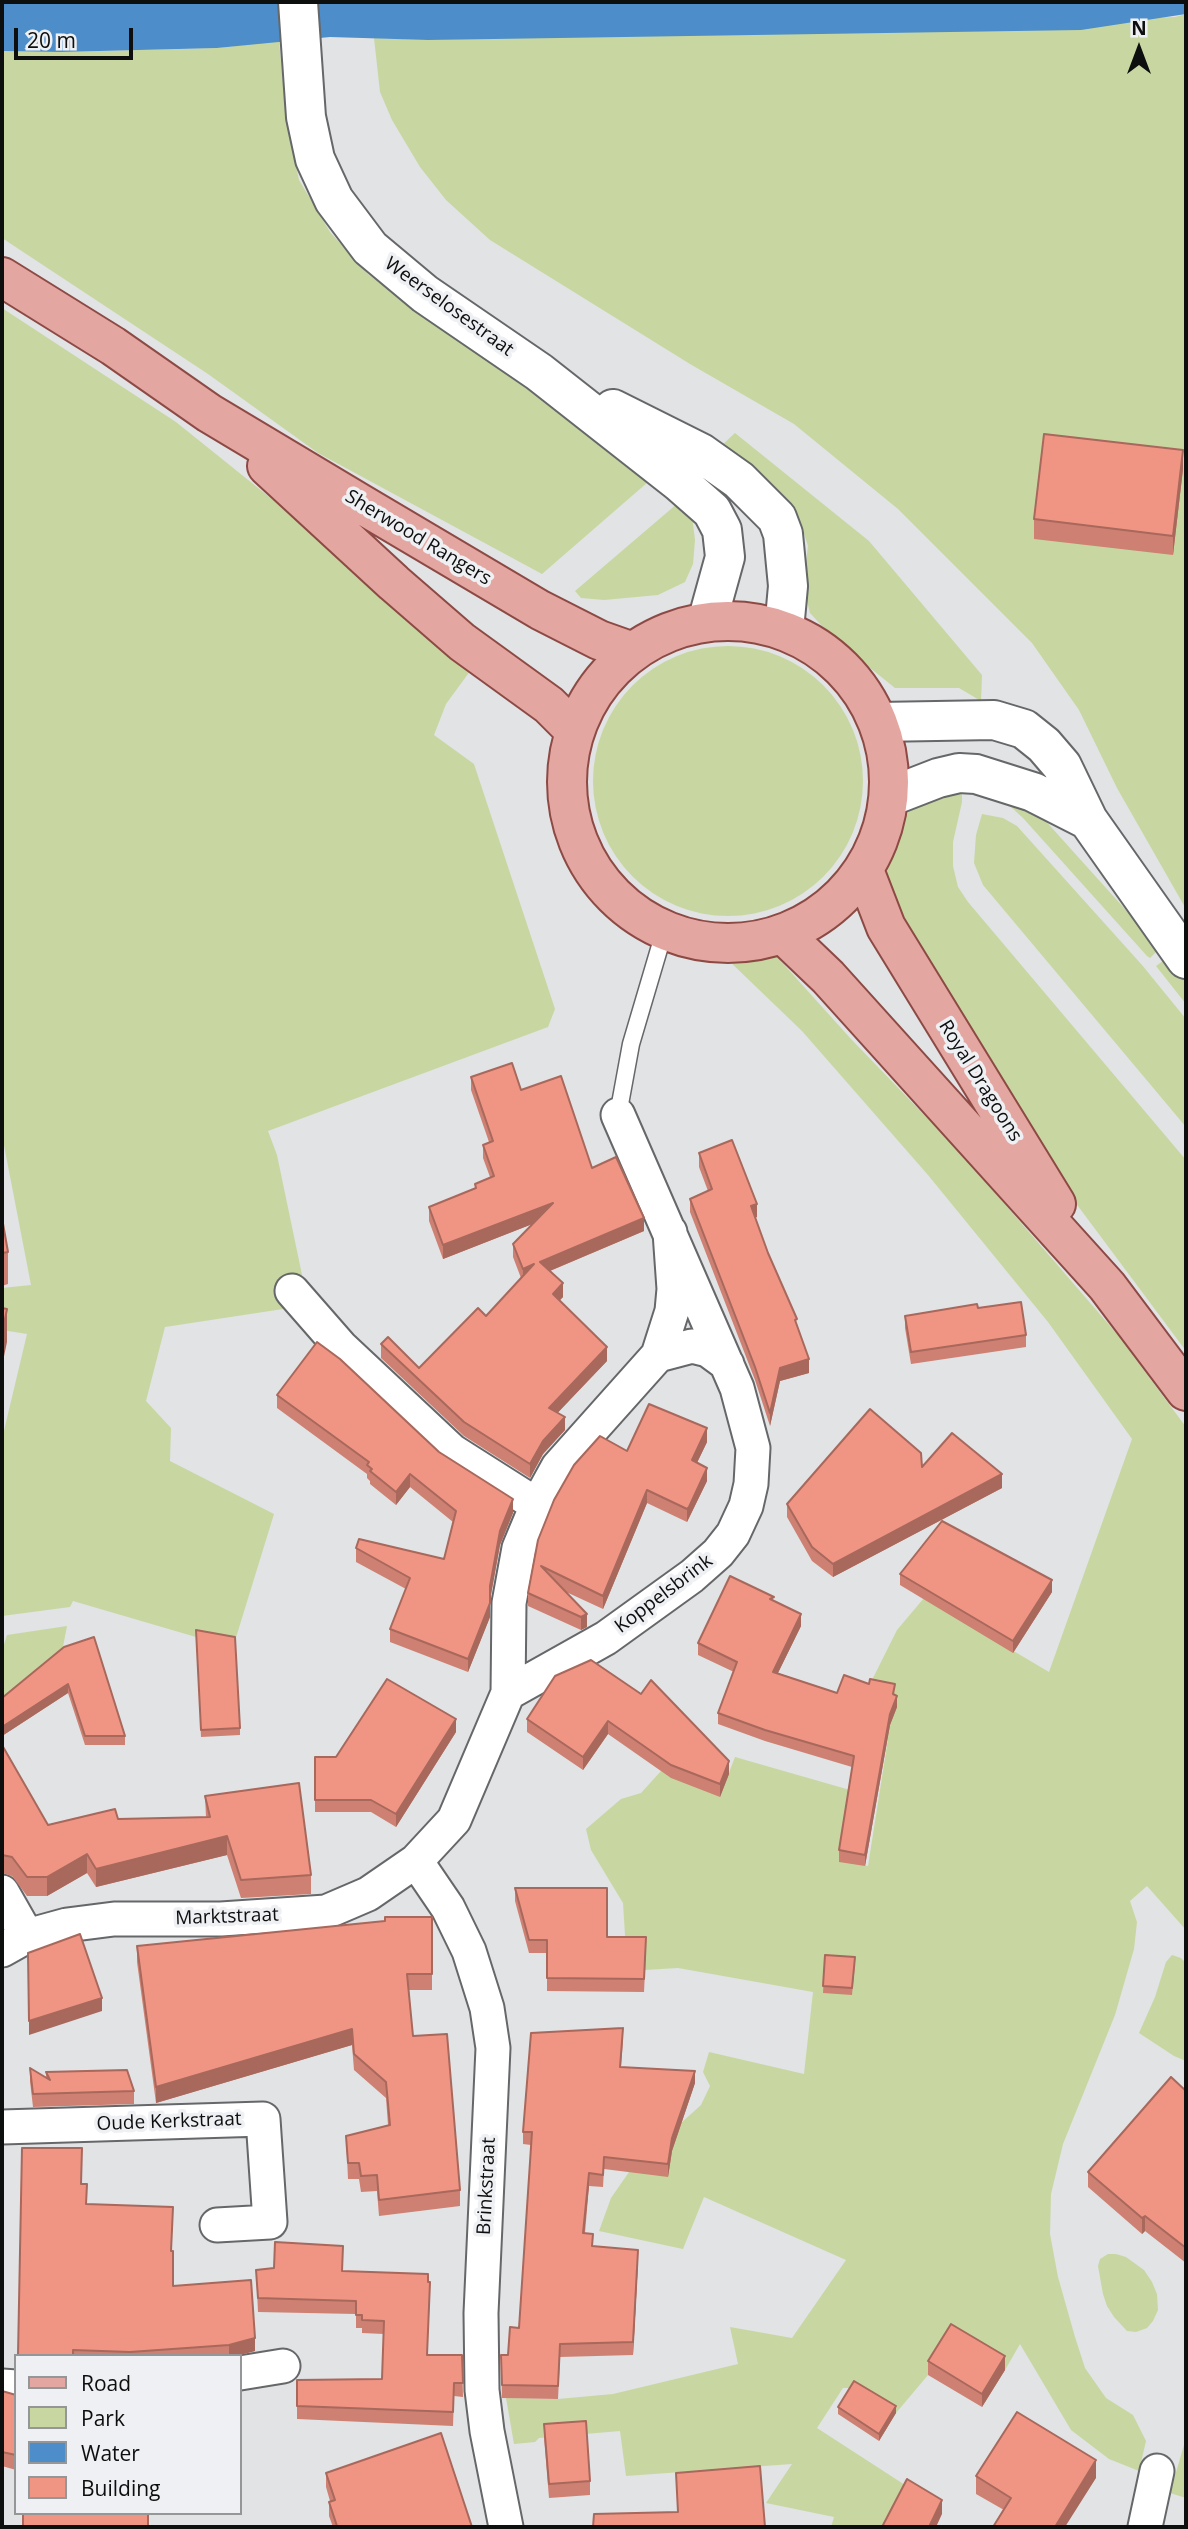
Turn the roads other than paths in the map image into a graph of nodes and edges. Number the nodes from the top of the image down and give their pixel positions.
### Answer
1 (298, 2) edge
2 (2, 277) edge
3 (539, 372) junction
4 (209, 413) junction
5 (708, 622) junction
6 (784, 630) junction
7 (632, 652) junction
8 (878, 722) junction
9 (575, 731) junction
10 (889, 797) junction
11 (1088, 820) junction
12 (864, 870) junction
13 (665, 929) junction
14 (783, 934) junction
15 (1186, 960) edge
16 (618, 1115) joint
17 (670, 1232) junction
18 (1107, 1286) junction
19 (292, 1291) dead end
20 (658, 1355) junction
21 (727, 1364) junction
22 (1186, 1391) edge
23 (537, 1505) junction
24 (508, 1693) junction
25 (416, 1861) junction
26 (2, 1892) edge
27 (14, 1943) edge
28 (2, 2127) edge
29 (217, 2225) dead end
30 (284, 2366) dead end
31 (242, 2373) edge
32 (1157, 2471) dead end
33 (506, 2527) edge
34 (1145, 2527) edge

1 - 3 street, Weerselosestraat
2 - 4 main road, Sherwood Rangers
3 - 5 street, Weerselosestraat
3 - 6 street, Weerselosestraat
4 - 7 main road, Sherwood Rangers
4 - 9 main road, Sherwood Rangers
5 - 6 main road
5 - 7 main road
6 - 8 main road
7 - 9 main road
8 - 10 main road
8 - 11 street
9 - 13 main road
10 - 11 street
10 - 12 main road
11 - 15 street
12 - 14 main road
12 - 18 main road, Royal Dragoons
13 - 14 main road
13 - 16 lane
14 - 18 main road, Royal Dragoons
16 - 17 street, Koppelsbrink
17 - 20 street, Koppelsbrink
17 - 21 street, Koppelsbrink
18 - 22 main road, Royal Dragoons
19 - 23 street
20 - 21 street
20 - 23 street, Koppelsbrink
21 - 24 street, Koppelsbrink
23 - 24 street, Koppelsbrink
24 - 25 street, Koppelsbrink
25 - 27 street, Marktstraat
25 - 33 street, Brinkstraat
26 - 27 street, Marktstraat
28 - 29 street, Oude Kerkstraat
30 - 31 street
32 - 34 street

